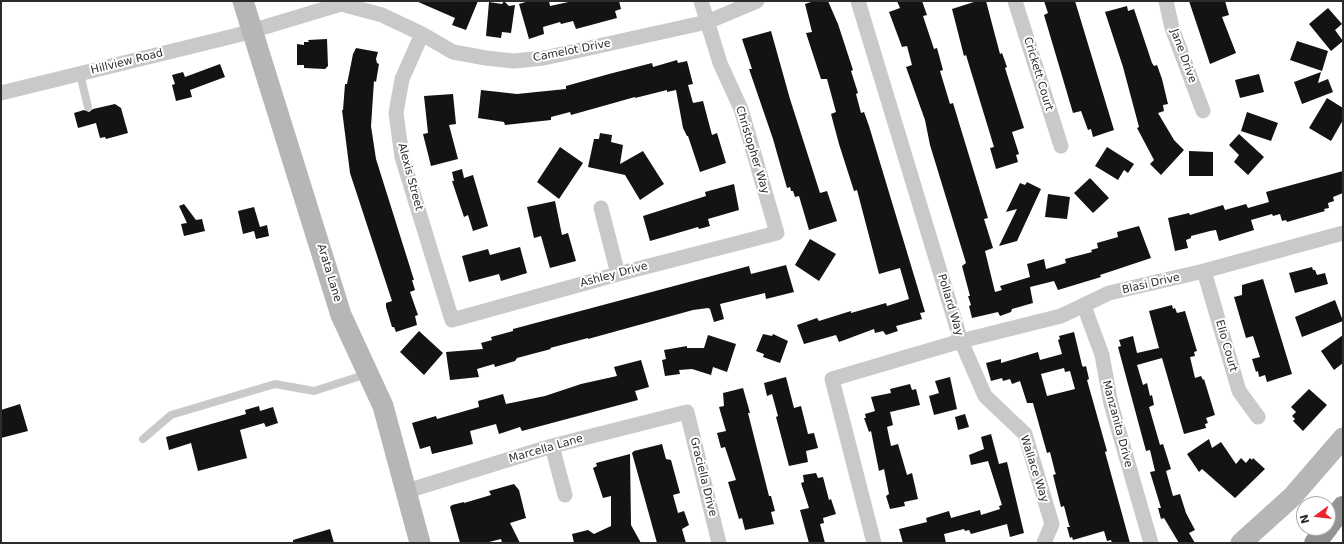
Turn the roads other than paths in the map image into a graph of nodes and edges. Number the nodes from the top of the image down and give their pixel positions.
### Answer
1 (243, 1) edge
2 (701, 1) edge
3 (757, 1) edge
4 (858, 1) edge
5 (1015, 1) edge
6 (1166, 1) edge
7 (341, 3) edge
8 (708, 22) junction
9 (252, 31) junction
10 (422, 34) junction
11 (80, 74) junction
12 (1, 93) edge
13 (88, 107) dead end
14 (1203, 111) dead end
15 (1060, 146) dead end
16 (601, 208) dead end
17 (777, 233) joint
18 (1342, 236) edge
19 (1204, 271) junction
20 (618, 274) junction
21 (1084, 306) junction
22 (452, 320) joint
23 (961, 342) junction
24 (368, 374) junction
25 (687, 412) joint
26 (1258, 417) dead end
27 (1343, 438) edge
28 (143, 439) dead end
29 (552, 446) junction
30 (407, 491) junction
31 (565, 495) dead end
32 (1343, 507) edge
33 (1336, 516) edge
34 (420, 543) edge
35 (719, 543) edge
36 (874, 543) edge
37 (1044, 543) edge
38 (1151, 543) edge
39 (1241, 543) edge

1 - 9 street, Arata Lane
2 - 8 street, Christopher Way
3 - 8 street, Camelot Drive
4 - 23 street, Pollard Way
5 - 15 street, Crickett Court
6 - 14 street, Jane Drive
7 - 9 street, Camelot Drive
7 - 10 street, Camelot Drive
8 - 10 street, Camelot Drive
8 - 17 street, Christopher Way
9 - 11 street, Hillview Road
9 - 24 street, Arata Lane
10 - 22 street, Alexis Street
11 - 12 street, Hillview Road
11 - 13 lane
16 - 20 street
17 - 20 street, Ashley Drive
18 - 19 street, Blasi Drive
19 - 21 street, Blasi Drive
19 - 26 street, Elio Court
20 - 22 street, Ashley Drive
21 - 23 street, Blasi Drive
21 - 38 street, Manzanita Drive
23 - 36 street, Pollard Way
23 - 37 street, Wallace Way
24 - 28 lane
24 - 30 street, Arata Lane
25 - 29 street, Marcella Lane
25 - 35 street, Graciella Drive
27 - 39 street
29 - 30 street, Marcella Lane
29 - 31 street
30 - 34 street, Arata Lane
32 - 33 highway

